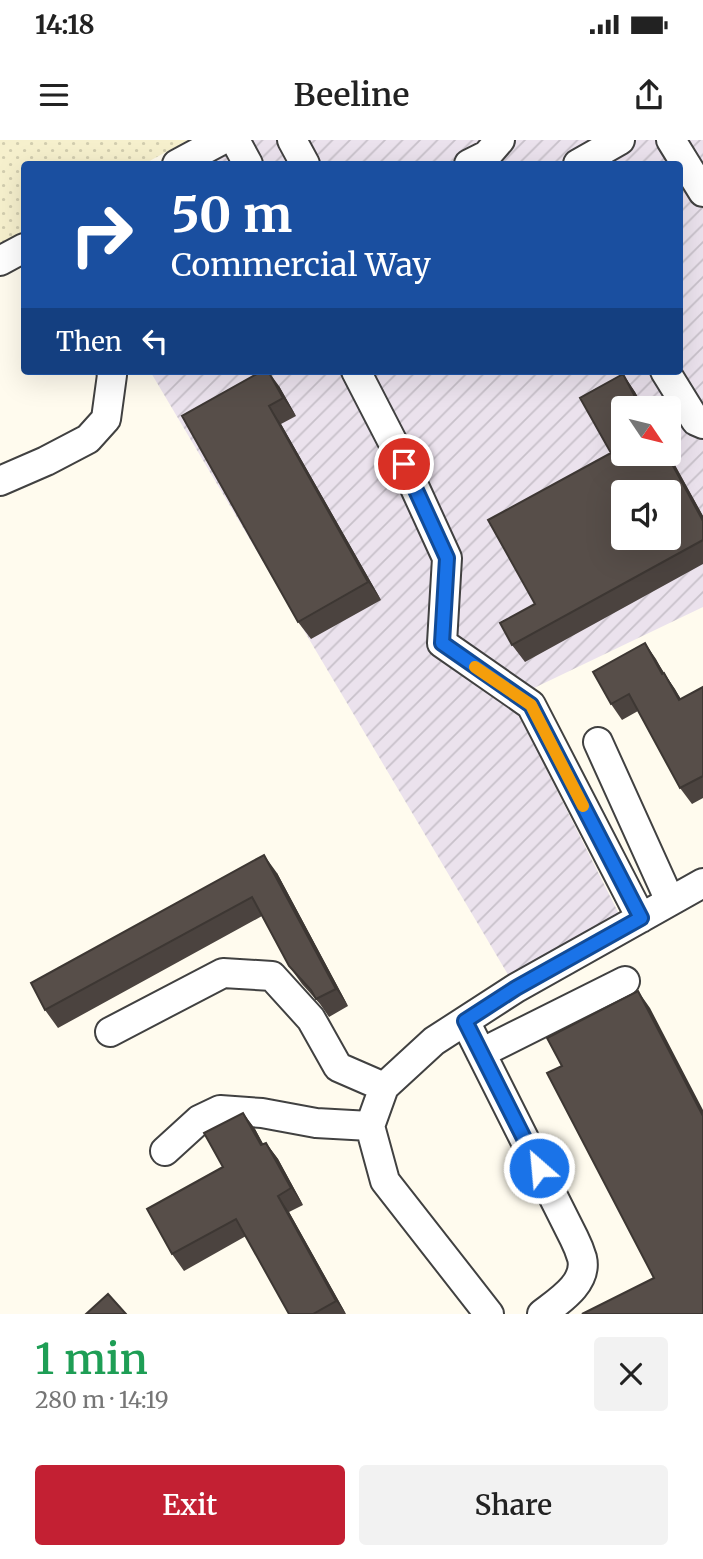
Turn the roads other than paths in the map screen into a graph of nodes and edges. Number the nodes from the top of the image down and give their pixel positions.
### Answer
1 (222, 140) edge
2 (235, 140) edge
3 (292, 140) edge
4 (500, 140) edge
5 (620, 140) edge
6 (671, 140) edge
7 (183, 161) edge
8 (246, 161) edge
9 (303, 161) edge
10 (475, 161) edge
11 (583, 161) edge
12 (703, 192) edge
13 (21, 250) edge
14 (0, 261) edge
15 (112, 375) edge
16 (358, 375) edge
17 (667, 375) edge
18 (703, 424) edge
19 (0, 481) edge
20 (598, 742) dead end
21 (703, 883) edge
22 (670, 901) junction
23 (641, 918) junction
24 (625, 981) dead end
25 (465, 1021) junction
26 (110, 1032) dead end
27 (481, 1053) junction
28 (384, 1087) junction
29 (370, 1126) junction
30 (165, 1151) dead end
31 (476, 1309) edge
32 (542, 1314) edge

1 - 7 street
2 - 8 street
3 - 9 street
4 - 10 street
5 - 11 street
6 - 12 street
13 - 14 street
15 - 19 street
16 - 23 street
17 - 18 street
20 - 22 street
21 - 22 street
22 - 23 street
23 - 25 street
24 - 27 street
25 - 27 street
25 - 28 street
26 - 28 street
27 - 32 street
28 - 29 street
29 - 30 street
29 - 31 street

